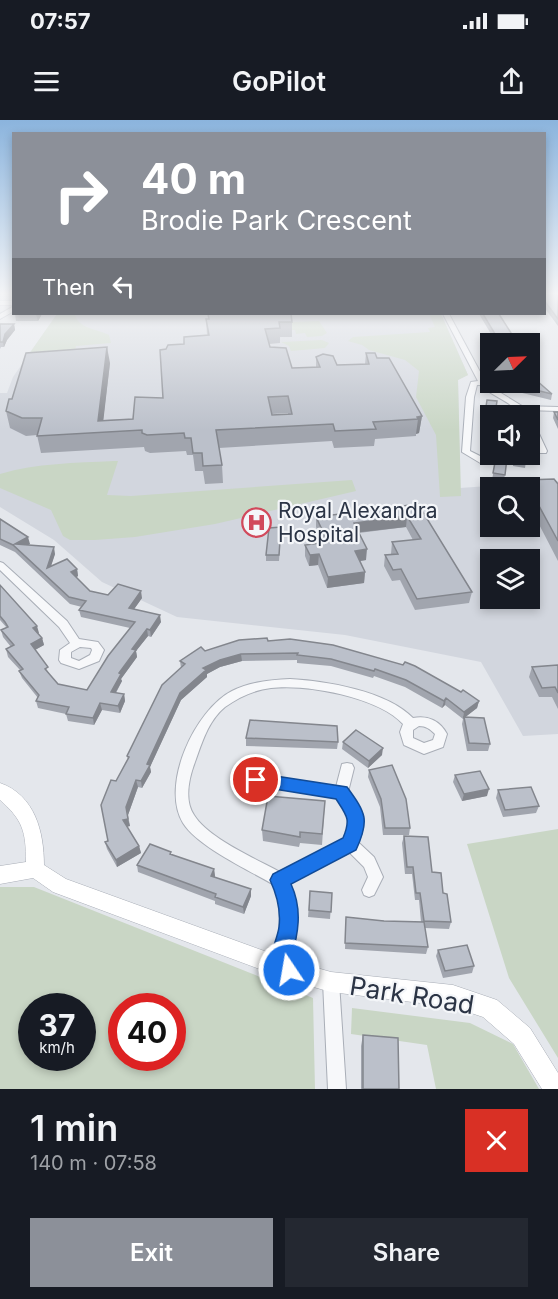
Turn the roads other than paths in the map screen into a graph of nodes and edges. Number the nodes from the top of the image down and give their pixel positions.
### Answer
1 (459, 339) edge
2 (480, 378) edge
3 (480, 382) edge
4 (494, 393) edge
5 (513, 405) edge
6 (558, 409) edge
7 (540, 411) edge
8 (540, 445) edge
9 (543, 451) dead end
10 (480, 459) edge
11 (0, 565) edge
12 (76, 644) dead end
13 (411, 724) dead end
14 (347, 768) dead end
15 (256, 780) dead end
16 (0, 790) edge
17 (341, 793) junction
18 (350, 844) junction
19 (35, 869) junction
20 (0, 875) edge
21 (280, 880) junction
22 (369, 890) dead end
23 (279, 966) junction
24 (331, 982) junction
25 (337, 1089) edge
26 (555, 1089) edge

1 - 2 street
3 - 10 street
4 - 5 street
6 - 7 street
8 - 9 street
11 - 12 street
13 - 21 street
14 - 17 street
15 - 17 street
16 - 19 street
17 - 18 street
18 - 21 street
18 - 22 street
19 - 20 street
19 - 23 street, Park Road
21 - 23 street
23 - 24 street, Park Road
24 - 25 street
24 - 26 street, Park Road

